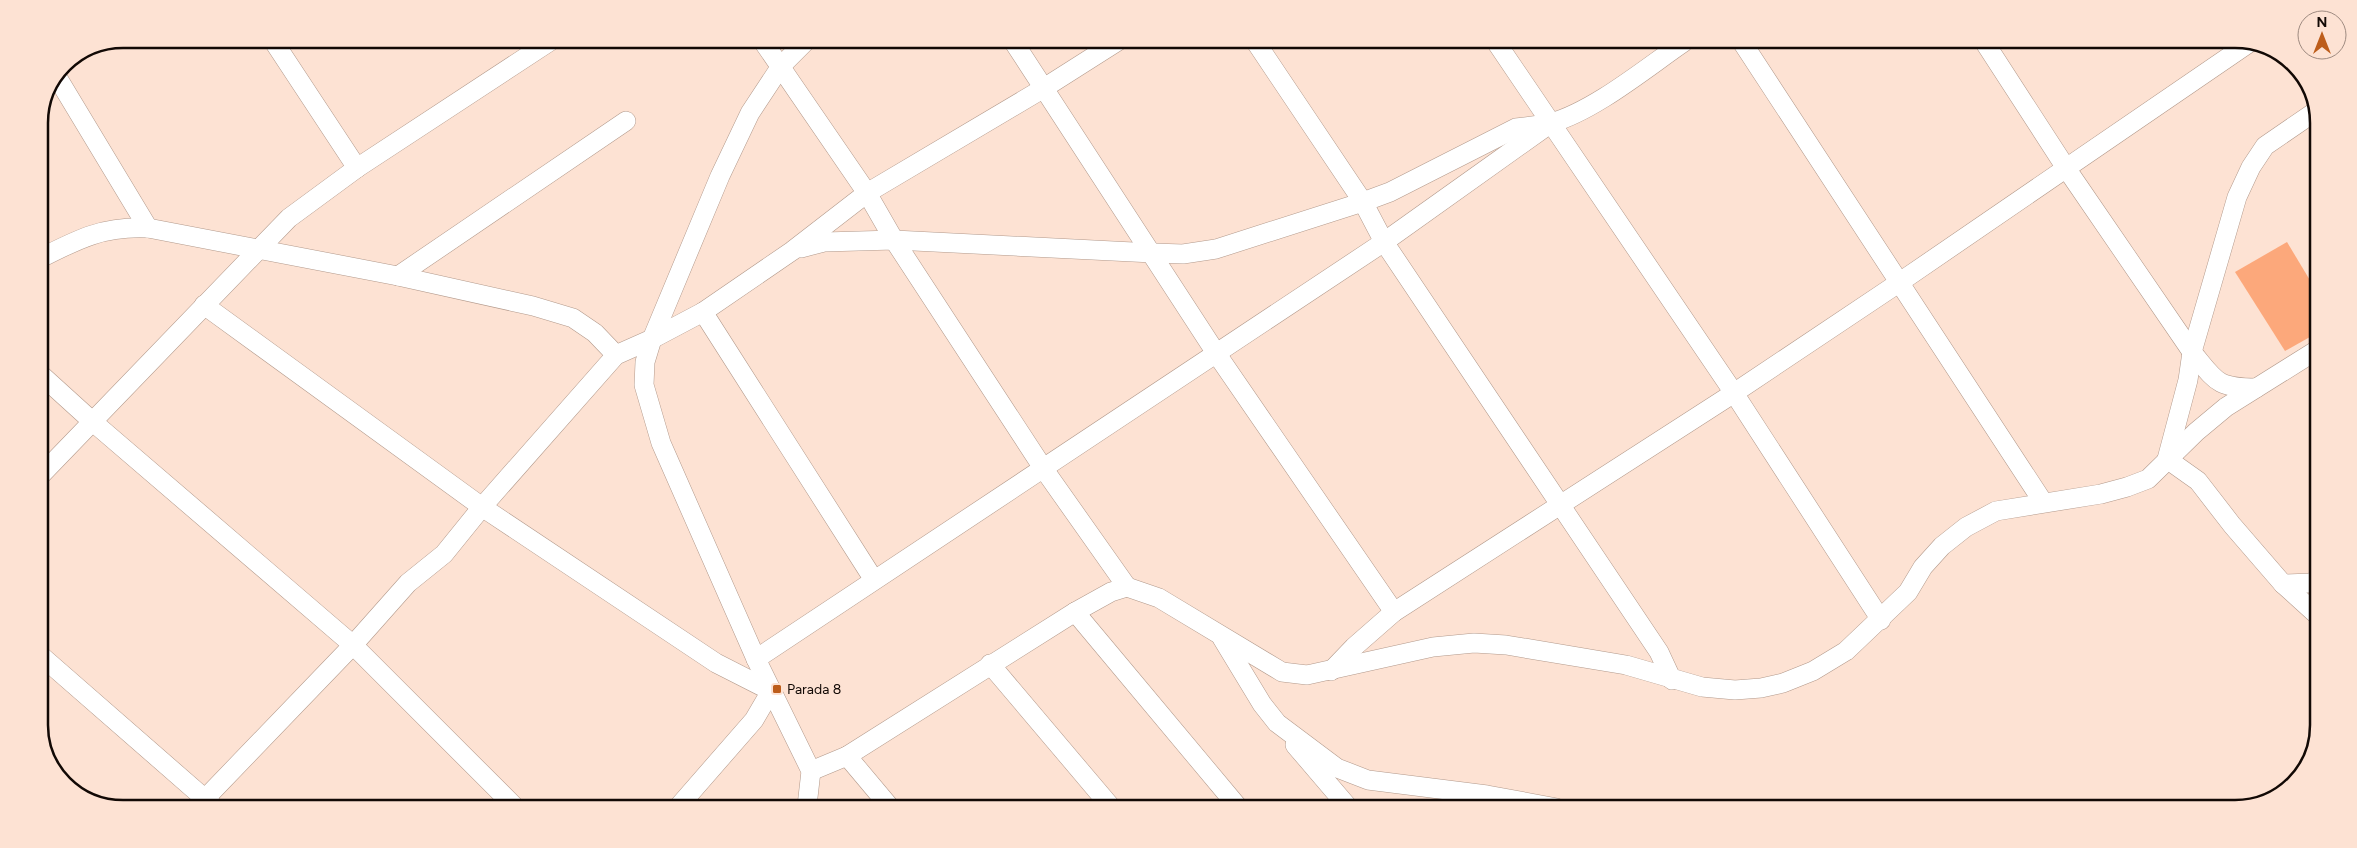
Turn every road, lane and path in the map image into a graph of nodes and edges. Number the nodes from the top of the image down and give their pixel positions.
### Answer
1 (278, 48) edge
2 (523, 48) edge
3 (768, 48) edge
4 (799, 48) edge
5 (1018, 48) edge
6 (1107, 48) edge
7 (1260, 48) edge
8 (1500, 48) edge
9 (1675, 48) edge
10 (1746, 48) edge
11 (1989, 48) edge
12 (2242, 48) edge
13 (781, 66) junction
14 (60, 82) edge
15 (1044, 88) junction
16 (2309, 117) edge
17 (626, 121) dead end
18 (1550, 123) junction
19 (357, 168) junction
20 (2066, 168) junction
21 (867, 193) junction
22 (1363, 202) junction
23 (148, 228) junction
24 (894, 240) junction
25 (1384, 242) junction
26 (261, 248) junction
27 (792, 251) junction
28 (1152, 253) junction
29 (48, 255) edge
30 (398, 276) junction
31 (1900, 282) junction
32 (204, 305) junction
33 (703, 312) junction
34 (652, 339) junction
35 (2192, 352) junction
36 (1216, 353) junction
37 (2309, 354) edge
38 (616, 355) junction
39 (48, 381) edge
40 (2256, 388) junction
41 (1734, 393) junction
42 (93, 422) junction
43 (2166, 459) junction
44 (48, 468) edge
45 (1043, 468) junction
46 (2043, 502) junction
47 (1560, 506) junction
48 (482, 507) junction
49 (874, 580) junction
50 (2283, 584) junction
51 (2310, 584) edge
52 (1127, 587) junction
53 (2310, 609) edge
54 (1075, 612) junction
55 (1394, 612) junction
56 (1881, 620) junction
57 (1221, 636) junction
58 (353, 645) junction
59 (756, 659) junction
60 (48, 662) edge
61 (990, 664) junction
62 (1331, 671) junction
63 (1672, 680) junction
64 (770, 691) junction
65 (1277, 723) junction
66 (847, 756) junction
67 (811, 771) junction
68 (202, 800) edge
69 (208, 800) edge
70 (508, 800) edge
71 (685, 800) edge
72 (808, 800) edge
73 (884, 800) edge
74 (1105, 800) edge
75 (1232, 800) edge
76 (1342, 800) edge
77 (1514, 800) edge

1 - 19 street
2 - 19 street
3 - 13 street
4 - 13 street
5 - 15 street
6 - 15 street
7 - 22 street
8 - 18 street
9 - 18 street
10 - 31 street
11 - 20 street
12 - 20 street
13 - 21 street
13 - 34 street
14 - 23 street
15 - 21 street
15 - 28 street
16 - 35 street
17 - 30 street
18 - 22 street
18 - 25 street
18 - 41 street
19 - 26 street
20 - 31 street
20 - 35 street
21 - 24 street
21 - 27 street
22 - 25 street
22 - 28 street
23 - 26 street
23 - 29 street
24 - 27 street
24 - 28 street
24 - 45 street
25 - 36 street
25 - 47 street
26 - 30 street
26 - 32 street
27 - 33 street
28 - 36 street
30 - 38 street
31 - 41 street
31 - 46 street
32 - 42 street
32 - 48 street
33 - 34 street
33 - 49 street
34 - 38 street
34 - 59 street
35 - 40 street
35 - 43 street
36 - 45 street
36 - 55 street
37 - 40 street
38 - 48 street
39 - 42 street
40 - 43 street
41 - 47 street
41 - 56 street
42 - 44 street
42 - 58 street
43 - 46 street
43 - 50 street
45 - 49 street
45 - 52 street
46 - 56 street
47 - 55 street
47 - 63 street
48 - 58 street
48 - 64 street
49 - 59 street
50 - 51 street
50 - 53 street
52 - 54 street
52 - 57 street
54 - 61 street
54 - 75 street
55 - 62 street
56 - 63 street
57 - 62 street
57 - 65 street
58 - 69 street
58 - 70 street
59 - 64 street
60 - 68 street
61 - 66 street
61 - 74 street
62 - 63 street
64 - 67 street
64 - 71 street
65 - 76 street
65 - 77 street
66 - 67 street
66 - 73 street
67 - 72 street

